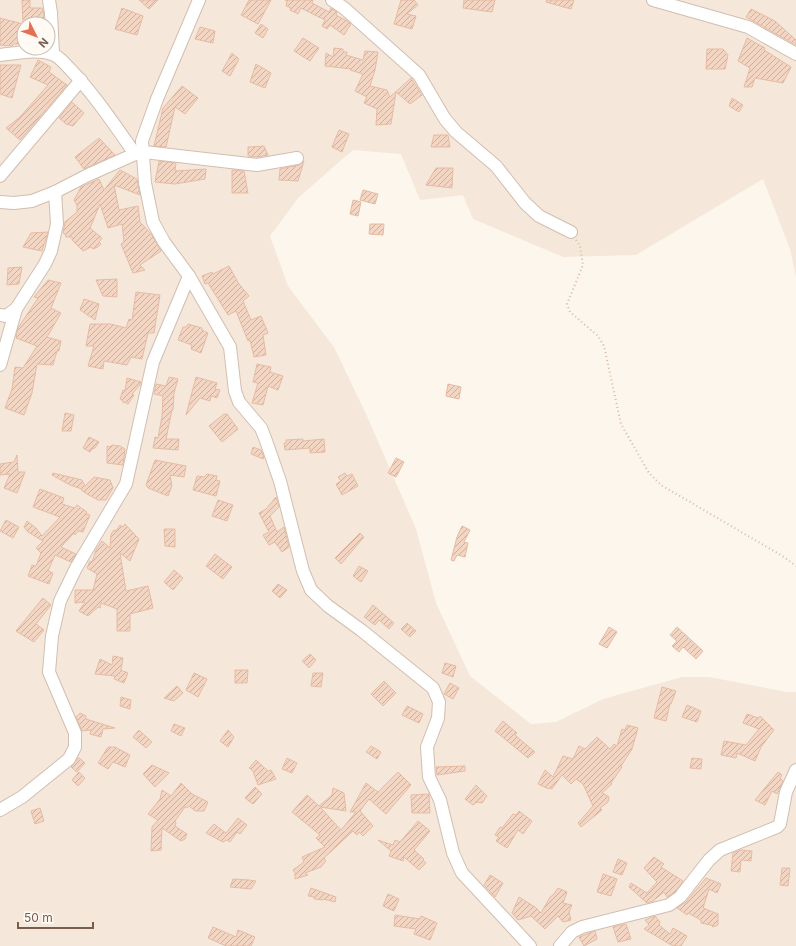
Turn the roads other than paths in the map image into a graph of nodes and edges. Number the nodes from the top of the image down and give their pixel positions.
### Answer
1 (49, 0) edge
2 (199, 0) edge
3 (332, 0) edge
4 (653, 0) edge
5 (51, 16) edge
6 (16, 54) edge
7 (796, 54) edge
8 (0, 55) edge
9 (56, 56) edge
10 (81, 80) junction
11 (139, 153) junction
12 (297, 158) dead end
13 (0, 176) edge
14 (55, 192) junction
15 (0, 202) edge
16 (572, 232) road end
17 (189, 276) junction
18 (16, 309) junction
19 (0, 315) edge
20 (0, 365) edge
21 (796, 770) edge
22 (0, 810) edge
23 (530, 946) edge
24 (560, 946) edge

1 - 5 street
2 - 11 street
3 - 16 street
4 - 7 street
6 - 8 street
9 - 10 street
10 - 11 street
10 - 13 street
11 - 12 street
11 - 14 street
11 - 17 street
14 - 15 street
14 - 18 street
17 - 22 street
17 - 23 street
18 - 19 street
18 - 20 street
21 - 24 street

